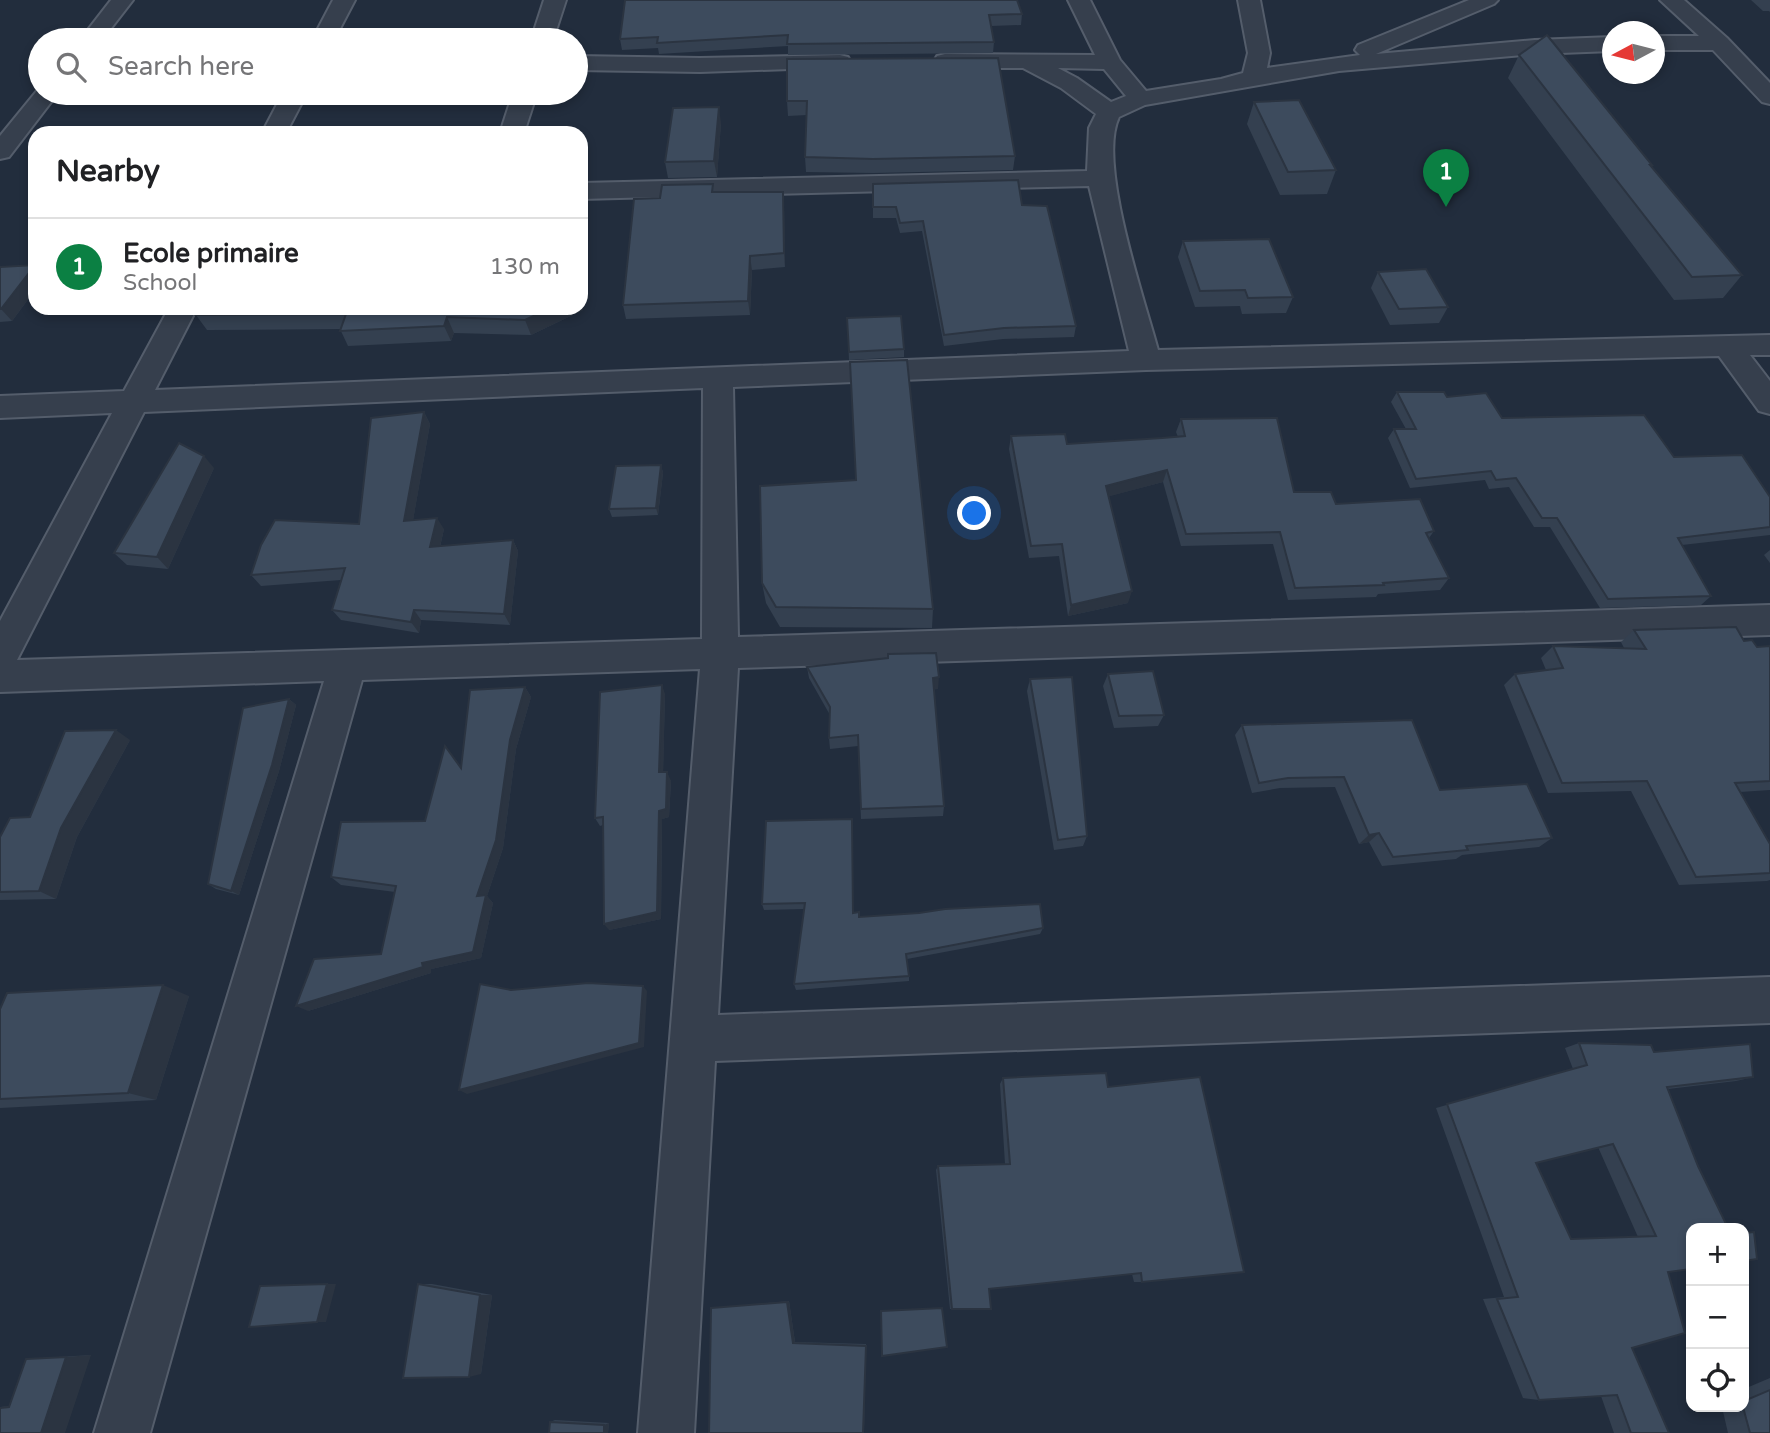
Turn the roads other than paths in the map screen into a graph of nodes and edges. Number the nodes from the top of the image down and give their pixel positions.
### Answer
1 (122, 0) edge
2 (344, 0) edge
3 (555, 0) edge
4 (1079, 0) edge
5 (1249, 0) edge
6 (1487, 0) edge
7 (1671, 0) edge
8 (100, 28) edge
9 (329, 28) edge
10 (546, 28) edge
11 (1665, 43) edge
12 (1719, 43) junction
13 (1602, 45) edge
14 (929, 61) edge
15 (1025, 61) junction
16 (861, 62) edge
17 (1110, 62) junction
18 (588, 63) edge
19 (1311, 69) junction
20 (1254, 77) junction
21 (1770, 97) edge
22 (1140, 99) junction
23 (37, 105) edge
24 (289, 105) edge
25 (521, 105) edge
26 (1109, 112) junction
27 (278, 126) edge
28 (514, 126) edge
29 (0, 152) edge
30 (1100, 178) junction
31 (588, 191) edge
32 (179, 315) edge
33 (1770, 345) edge
34 (1728, 347) junction
35 (1146, 360) junction
36 (718, 379) junction
37 (1770, 402) edge
38 (132, 404) junction
39 (0, 407) edge
40 (1770, 620) edge
41 (720, 653) junction
42 (0, 656) edge
43 (348, 665) junction
44 (0, 676) edge
45 (1770, 1000) edge
46 (693, 1039) junction
47 (122, 1433) edge
48 (666, 1433) edge

1 - 8 street
2 - 9 street
3 - 10 street
4 - 17 street
5 - 20 street
6 - 19 street
7 - 12 street
11 - 12 street
12 - 21 street
13 - 19 street
14 - 15 street
15 - 17 street
15 - 26 street
16 - 18 street
17 - 22 street
19 - 20 street
20 - 22 street
22 - 26 street
23 - 29 street
24 - 27 street
25 - 28 street
26 - 30 street
30 - 31 street
30 - 35 street
32 - 38 street
33 - 34 street
34 - 35 street
34 - 37 street
35 - 36 street
36 - 38 street
36 - 41 street
38 - 39 street
38 - 42 street
40 - 41 street
41 - 43 street
41 - 46 street
43 - 44 street
43 - 47 street
45 - 46 street
46 - 48 street

